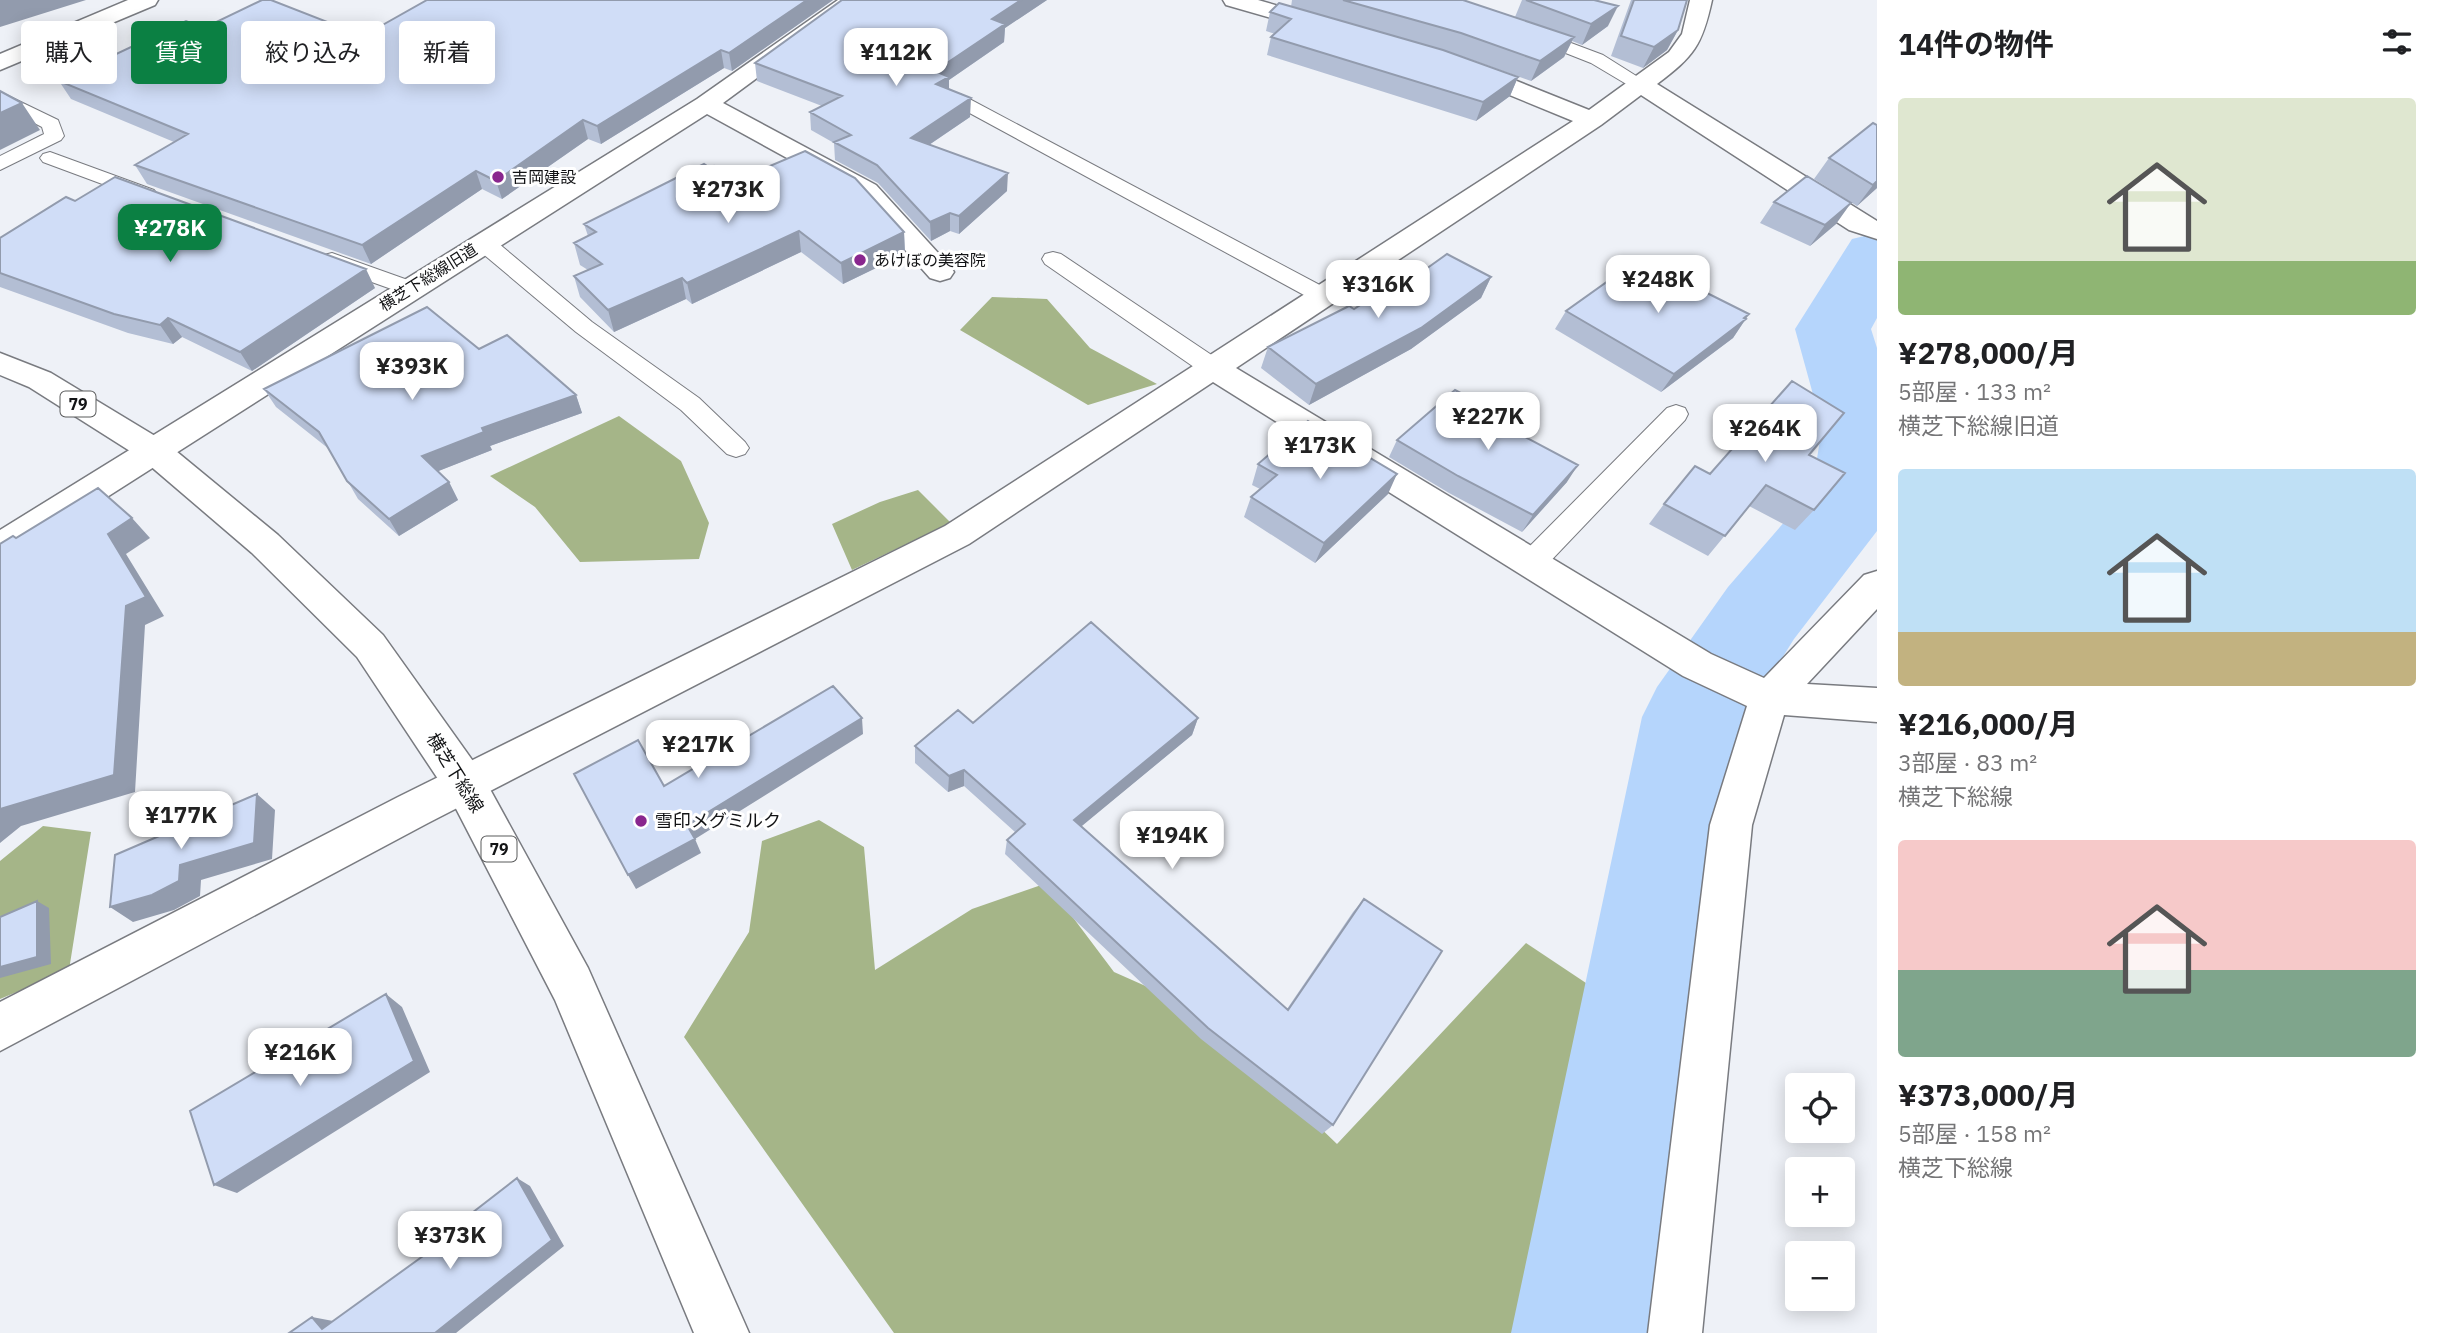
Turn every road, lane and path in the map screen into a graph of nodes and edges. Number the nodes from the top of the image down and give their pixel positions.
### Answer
1 (147, 0) edge
2 (852, 0) edge
3 (1234, 0) edge
4 (1701, 0) edge
5 (1514, 28) edge
6 (1339, 30) edge
7 (1445, 61) edge
8 (0, 62) edge
9 (1640, 84) junction
10 (0, 98) edge
11 (960, 100) edge
12 (706, 104) junction
13 (1592, 120) junction
14 (50, 158) dead end
15 (0, 163) edge
16 (162, 199) edge
17 (1877, 231) edge
18 (484, 243) junction
19 (306, 251) edge
20 (1054, 259) dead end
21 (940, 272) dead end
22 (411, 289) junction
23 (1323, 296) junction
24 (0, 363) edge
25 (1213, 368) junction
26 (1676, 414) dead end
27 (736, 448) dead end
28 (153, 450) junction
29 (0, 547) edge
30 (1531, 563) junction
31 (1877, 585) edge
32 (1769, 698) junction
33 (1877, 705) edge
34 (465, 784) junction
35 (0, 1027) edge
36 (722, 1333) edge
37 (1675, 1333) edge

1 - 8 main road
2 - 12 main road, 横芝下総線旧道
3 - 6 main road
4 - 9 main road
5 - 9 lane
7 - 13 main road
9 - 13 main road
9 - 17 main road
10 - 15 lane
11 - 23 lane
12 - 18 main road, 横芝下総線旧道
12 - 21 main road
13 - 23 main road
14 - 16 lane
18 - 22 main road, 横芝下総線旧道
18 - 27 lane
19 - 22 lane
20 - 25 lane
22 - 28 main road, 横芝下総線旧道
23 - 25 main road
24 - 28 main road, 横芝下総線 / 79
25 - 30 main road
25 - 34 main road
26 - 30 lane
28 - 29 main road, 横芝下総線旧道
28 - 34 main road, 横芝下総線 / 79
30 - 32 main road
31 - 32 main road
32 - 33 main road
32 - 37 main road
34 - 35 main road
34 - 36 main road, 横芝下総線 / 79

